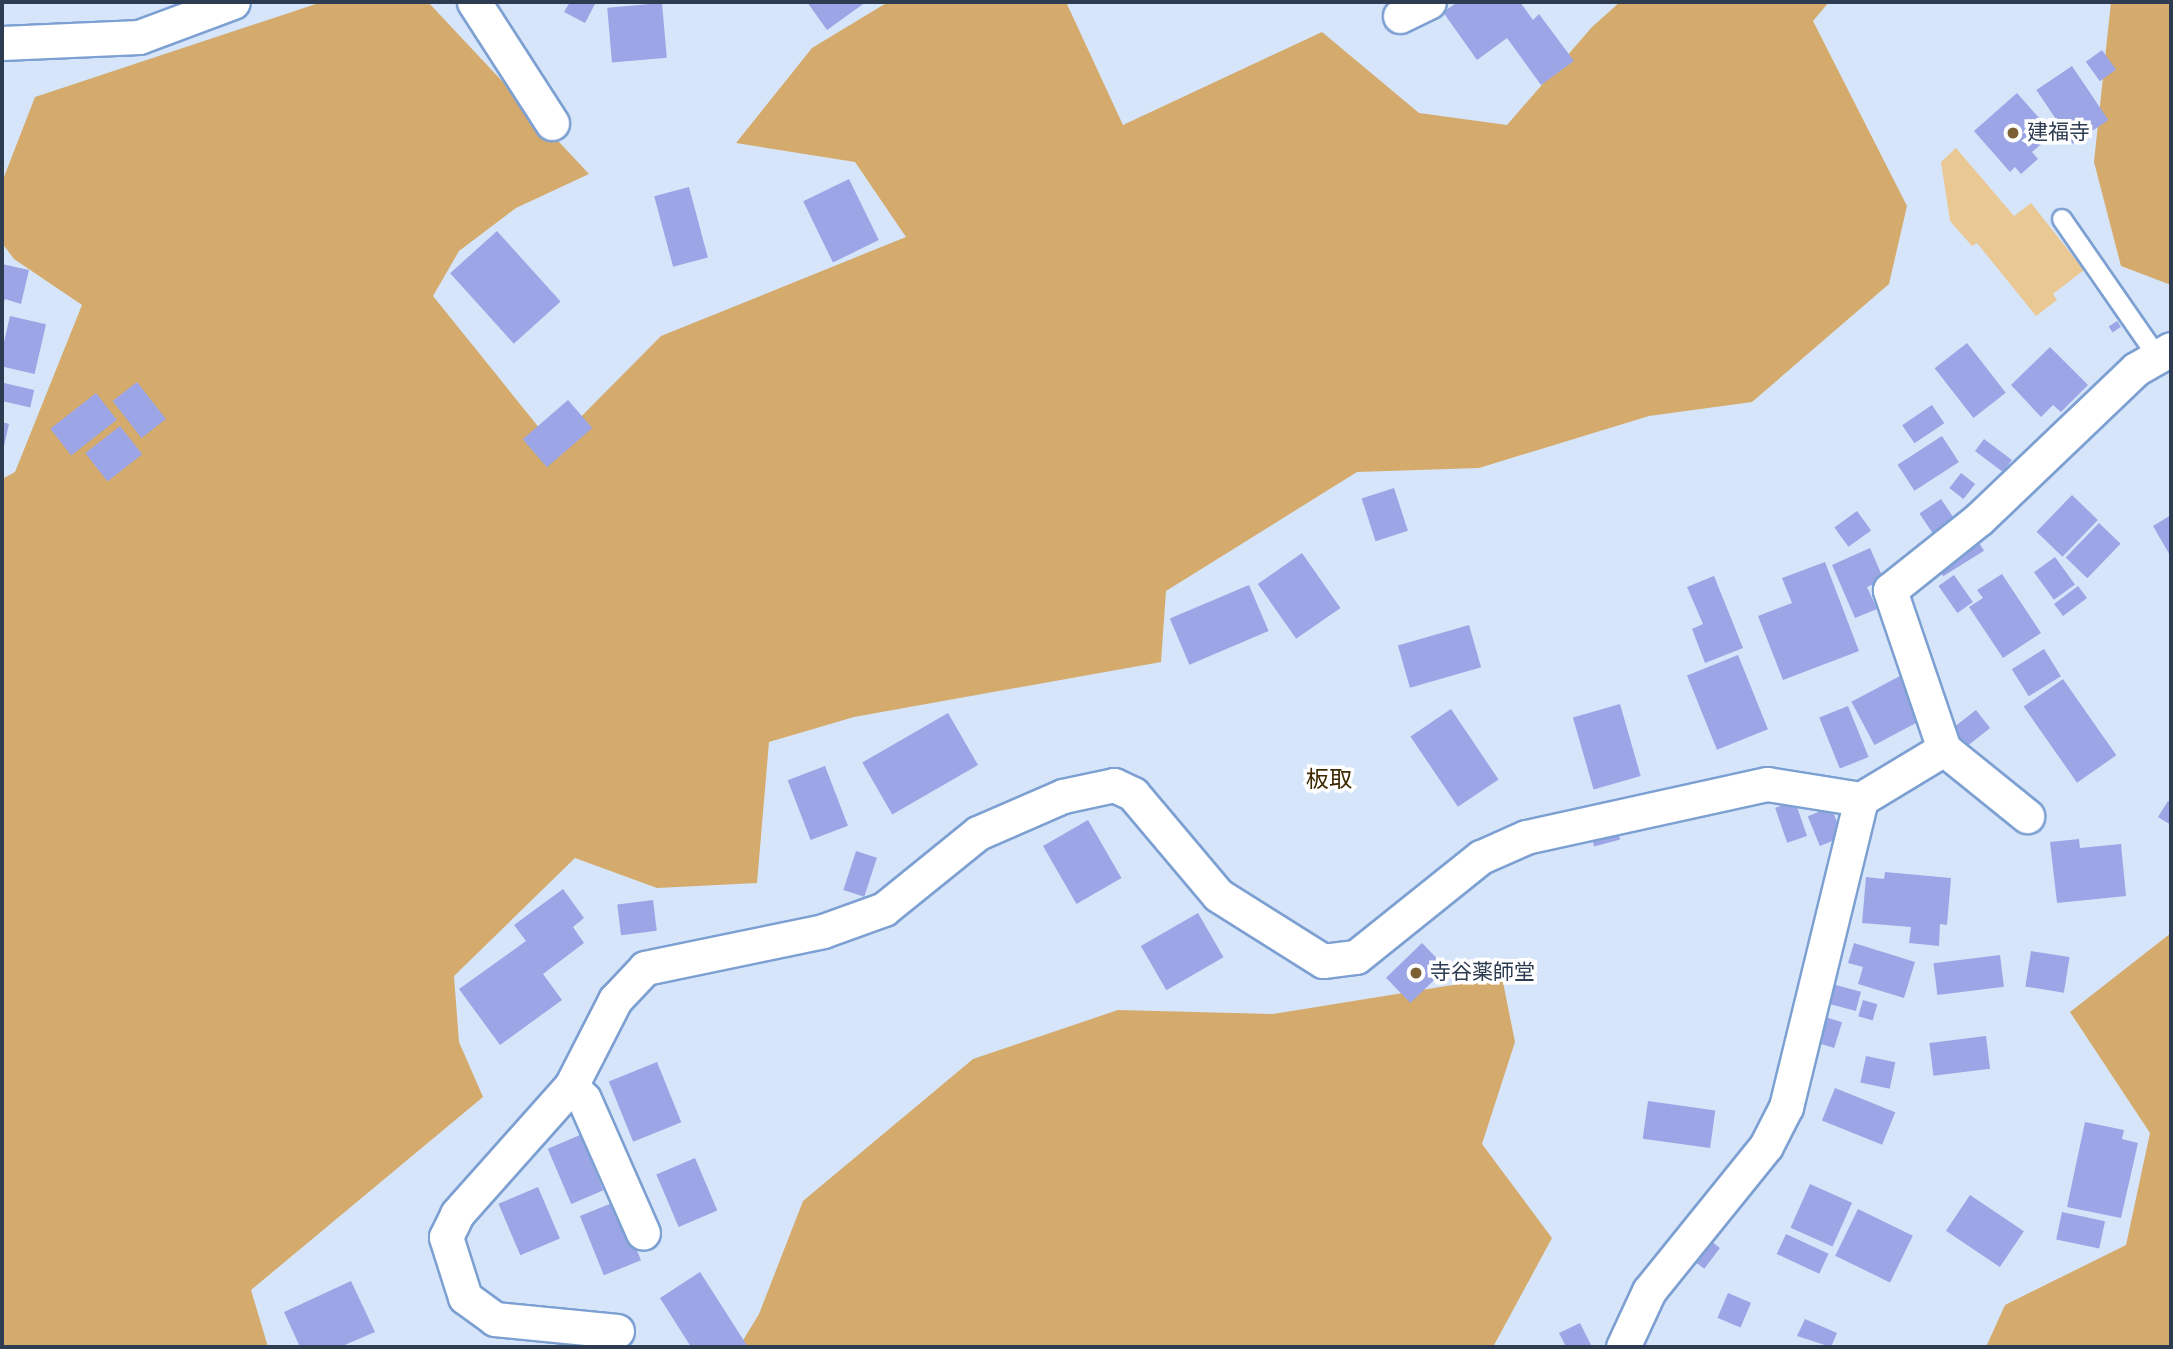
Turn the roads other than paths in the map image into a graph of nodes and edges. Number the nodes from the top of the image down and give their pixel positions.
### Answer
1 (233, 2) edge
2 (474, 2) edge
3 (2, 43) edge
4 (552, 123) dead end
5 (2062, 219) dead end
6 (2164, 352) edge
7 (1944, 749) junction
8 (1861, 799) junction
9 (2027, 816) dead end
10 (571, 1086) junction
11 (642, 1233) dead end
12 (617, 1331) dead end
13 (1623, 1347) edge

1 - 3 street
2 - 4 street
5 - 6 lane
6 - 7 street
7 - 8 street
7 - 9 street
8 - 10 street
8 - 13 street
10 - 11 street
10 - 12 street

